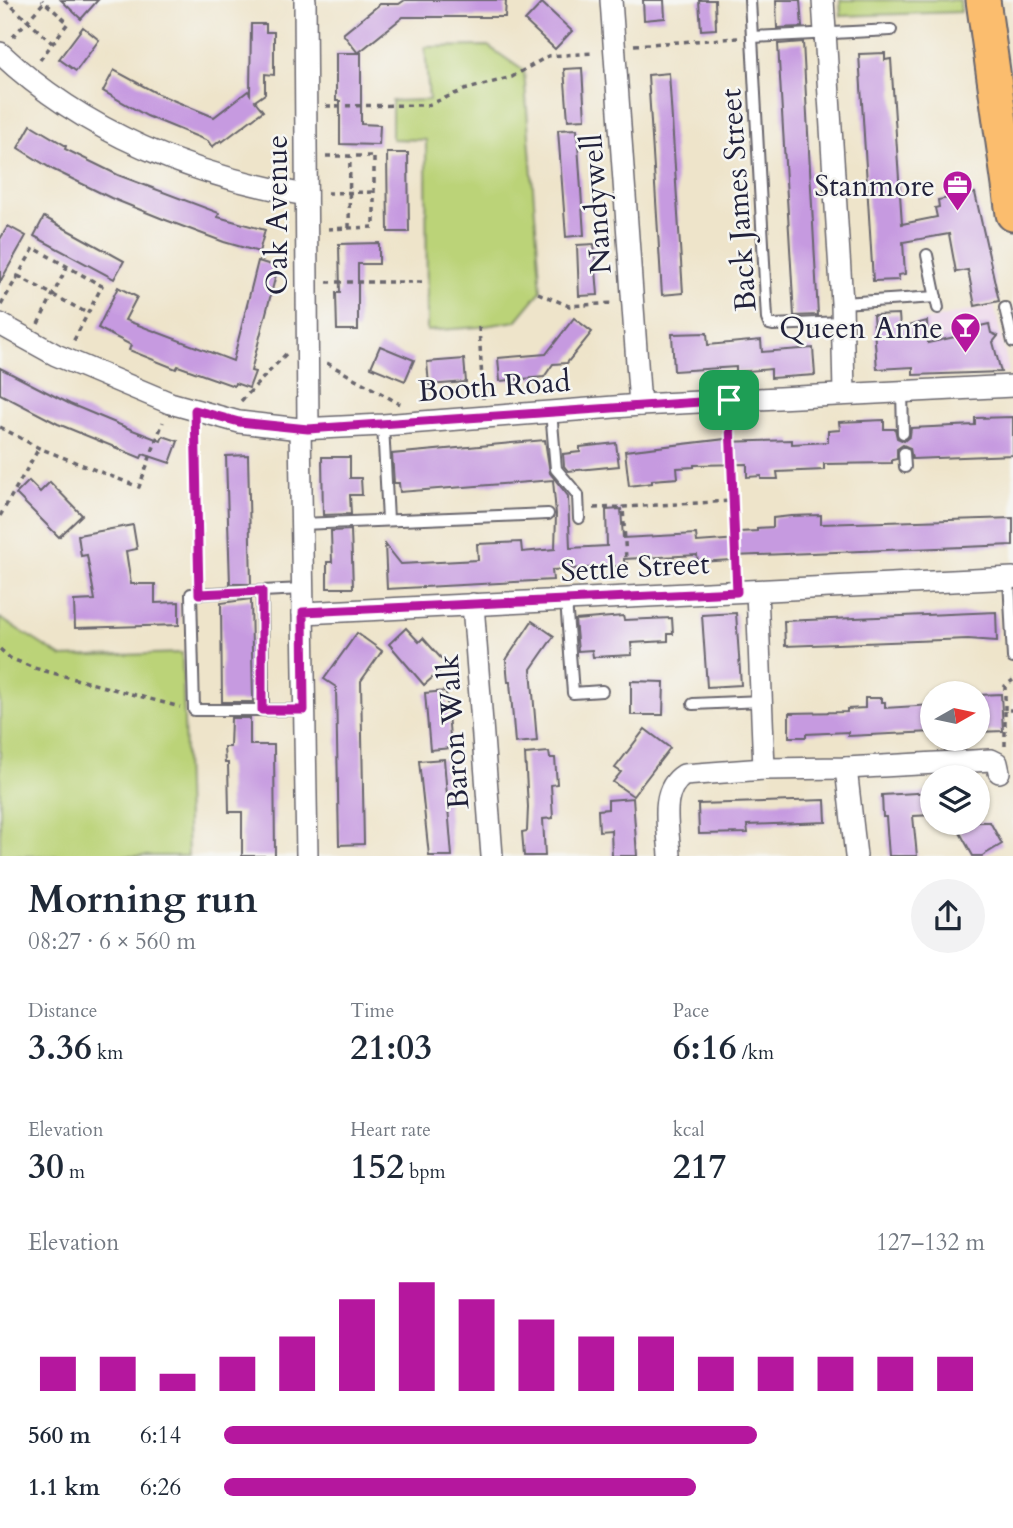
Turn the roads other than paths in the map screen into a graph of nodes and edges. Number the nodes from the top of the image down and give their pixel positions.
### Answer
1 (305, 0) edge
2 (611, 0) edge
3 (750, 0) edge
4 (823, 0) edge
5 (983, 0) edge
6 (891, 30) dead end
7 (825, 33) junction
8 (752, 37) junction
9 (5, 47) edge
10 (306, 194) junction
11 (1013, 214) edge
12 (927, 256) dead end
13 (1005, 308) dead end
14 (842, 312) junction
15 (0, 324) edge
16 (1013, 342) edge
17 (1013, 386) edge
18 (902, 391) junction
19 (844, 394) junction
20 (640, 405) junction
21 (551, 411) junction
22 (393, 424) junction
23 (304, 429) junction
24 (903, 433) dead end
25 (904, 453) dead end
26 (905, 467) dead end
27 (548, 514) dead end
28 (579, 514) road end
29 (388, 520) junction
30 (301, 524) junction
31 (1011, 579) edge
32 (302, 589) junction
33 (262, 591) junction
34 (747, 591) junction
35 (566, 600) junction
36 (474, 604) junction
37 (303, 612) junction
38 (1013, 658) edge
39 (602, 691) dead end
40 (762, 701) junction
41 (693, 704) dead end
42 (262, 710) junction
43 (304, 710) junction
44 (995, 766) road end
45 (846, 768) junction
46 (764, 769) junction
47 (307, 856) edge
48 (492, 856) edge
49 (670, 856) edge
50 (856, 856) edge

1 - 10 street, Oak Avenue
2 - 20 street, Nandywell
3 - 8 lane, Back James Street
4 - 7 street
5 - 11 main road
6 - 7 lane
7 - 8 lane
7 - 14 street
8 - 14 lane, Back James Street
9 - 10 street
10 - 23 street, Oak Avenue
12 - 14 lane, Back James Street
13 - 16 lane
14 - 19 street
15 - 23 street, Booth Road
17 - 18 street, Booth Road
18 - 19 street, Booth Road
18 - 24 lane
19 - 20 street, Booth Road
20 - 21 street, Booth Road
21 - 22 street, Booth Road
21 - 28 lane
22 - 23 street, Booth Road
22 - 29 lane
23 - 30 street, Oak Avenue
25 - 26 lane
27 - 29 lane
29 - 30 lane
30 - 32 street, Oak Avenue
31 - 34 street, Settle Street
31 - 38 lane
32 - 33 lane
32 - 37 street, Oak Avenue
33 - 42 lane
33 - 42 lane
34 - 35 street, Settle Street
34 - 40 street
35 - 36 street, Settle Street
35 - 39 lane
36 - 37 street, Settle Street
36 - 48 street, Baron Walk
37 - 43 street, Oak Avenue
40 - 41 lane
40 - 46 street
42 - 43 lane
43 - 47 street, Oak Avenue
44 - 45 street
45 - 46 street
45 - 50 street
46 - 49 street

